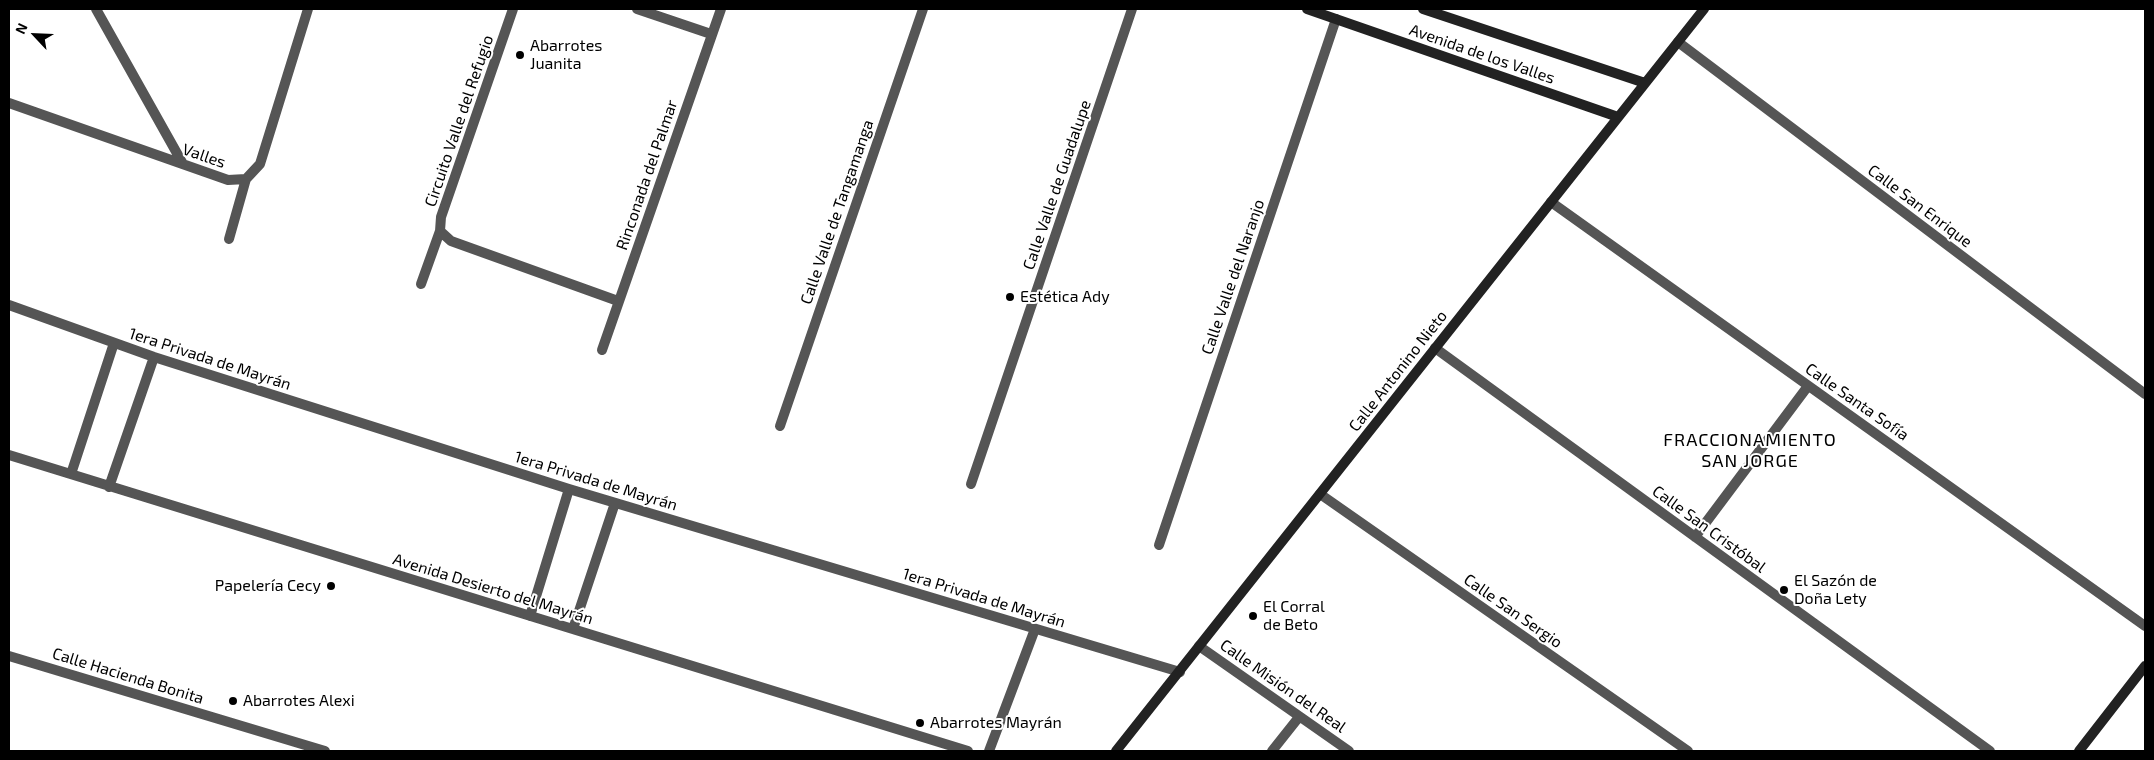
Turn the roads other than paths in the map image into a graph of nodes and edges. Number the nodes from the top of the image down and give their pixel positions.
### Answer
1 (96, 9) edge
2 (308, 9) edge
3 (513, 9) edge
4 (638, 9) edge
5 (721, 9) edge
6 (923, 9) edge
7 (1132, 9) edge
8 (1307, 9) edge
9 (1423, 9) edge
10 (1704, 9) edge
11 (1336, 19) junction
12 (711, 34) junction
13 (1678, 42) junction
14 (1645, 83) junction
15 (9, 103) edge
16 (1618, 117) junction
17 (183, 164) junction
18 (246, 179) junction
19 (1551, 202) junction
20 (440, 231) junction
21 (229, 239) dead end
22 (421, 284) dead end
23 (618, 301) junction
24 (9, 305) edge
25 (114, 343) junction
26 (1435, 348) junction
27 (602, 350) dead end
28 (154, 358) junction
29 (1808, 386) junction
30 (2145, 394) edge
31 (780, 426) dead end
32 (9, 455) edge
33 (71, 474) junction
34 (971, 484) dead end
35 (109, 487) junction
36 (569, 489) junction
37 (1320, 494) junction
38 (615, 503) junction
39 (1695, 538) junction
40 (1159, 545) dead end
41 (530, 616) junction
42 (2145, 626) edge
43 (573, 628) junction
44 (1035, 629) junction
45 (1199, 646) junction
46 (9, 656) edge
47 (2145, 666) edge
48 (1180, 672) junction
49 (1299, 717) junction
50 (325, 751) edge
51 (968, 751) edge
52 (989, 751) edge
53 (1116, 751) edge
54 (1272, 751) edge
55 (1349, 751) edge
56 (1688, 751) edge
57 (1990, 751) edge
58 (2079, 751) edge

1 - 17 street
2 - 18 street
3 - 20 street, Circuito Valle del Refugio
4 - 12 street
5 - 12 street, Rinconada del Palmar
6 - 31 street, Calle Valle de Tangamanga
7 - 34 street, Calle Valle de Guadalupe
8 - 11 main road, Avenida de los Valles
9 - 14 main road, Avenida de los Valles
10 - 13 main road, Calle Antonino Nieto
11 - 16 main road, Avenida de los Valles
11 - 40 street, Calle Valle del Naranjo
12 - 23 street, Rinconada del Palmar
13 - 14 main road, Calle Antonino Nieto
13 - 30 street, Calle San Enrique
14 - 16 main road, Calle Antonino Nieto
15 - 17 street, Valles
16 - 19 main road, Calle Antonino Nieto
17 - 18 street, Valles
18 - 21 street
19 - 26 main road, Calle Antonino Nieto
19 - 29 street, Calle Santa Sofía
20 - 22 street
20 - 23 street, Circuito Valle del Refugio
23 - 27 street, Rinconada del Palmar
24 - 25 street, 1era Privada de Mayrán
25 - 28 street, 1era Privada de Mayrán
25 - 33 street
26 - 37 main road, Calle Antonino Nieto
26 - 39 street, Calle San Cristóbal
28 - 35 street
28 - 36 street, 1era Privada de Mayrán
29 - 39 street
29 - 42 street, Calle Santa Sofía
32 - 33 street, Avenida Desierto del Mayrán
33 - 35 street, Avenida Desierto del Mayrán
35 - 41 street, Avenida Desierto del Mayrán
36 - 38 street, 1era Privada de Mayrán
36 - 41 street
37 - 45 main road, Calle Antonino Nieto
37 - 56 street, Calle San Sergio
38 - 43 street
38 - 44 street, 1era Privada de Mayrán
39 - 57 street, Calle San Cristóbal
41 - 43 street, Avenida Desierto del Mayrán
43 - 51 street, Avenida Desierto del Mayrán
44 - 48 street, 1era Privada de Mayrán
44 - 52 street
45 - 48 main road, Calle Antonino Nieto
45 - 49 street, Calle Misión del Real
46 - 50 street, Calle Hacienda Bonita
47 - 58 main road
48 - 53 main road, Calle Antonino Nieto
49 - 54 street
49 - 55 street, Calle Misión del Real

